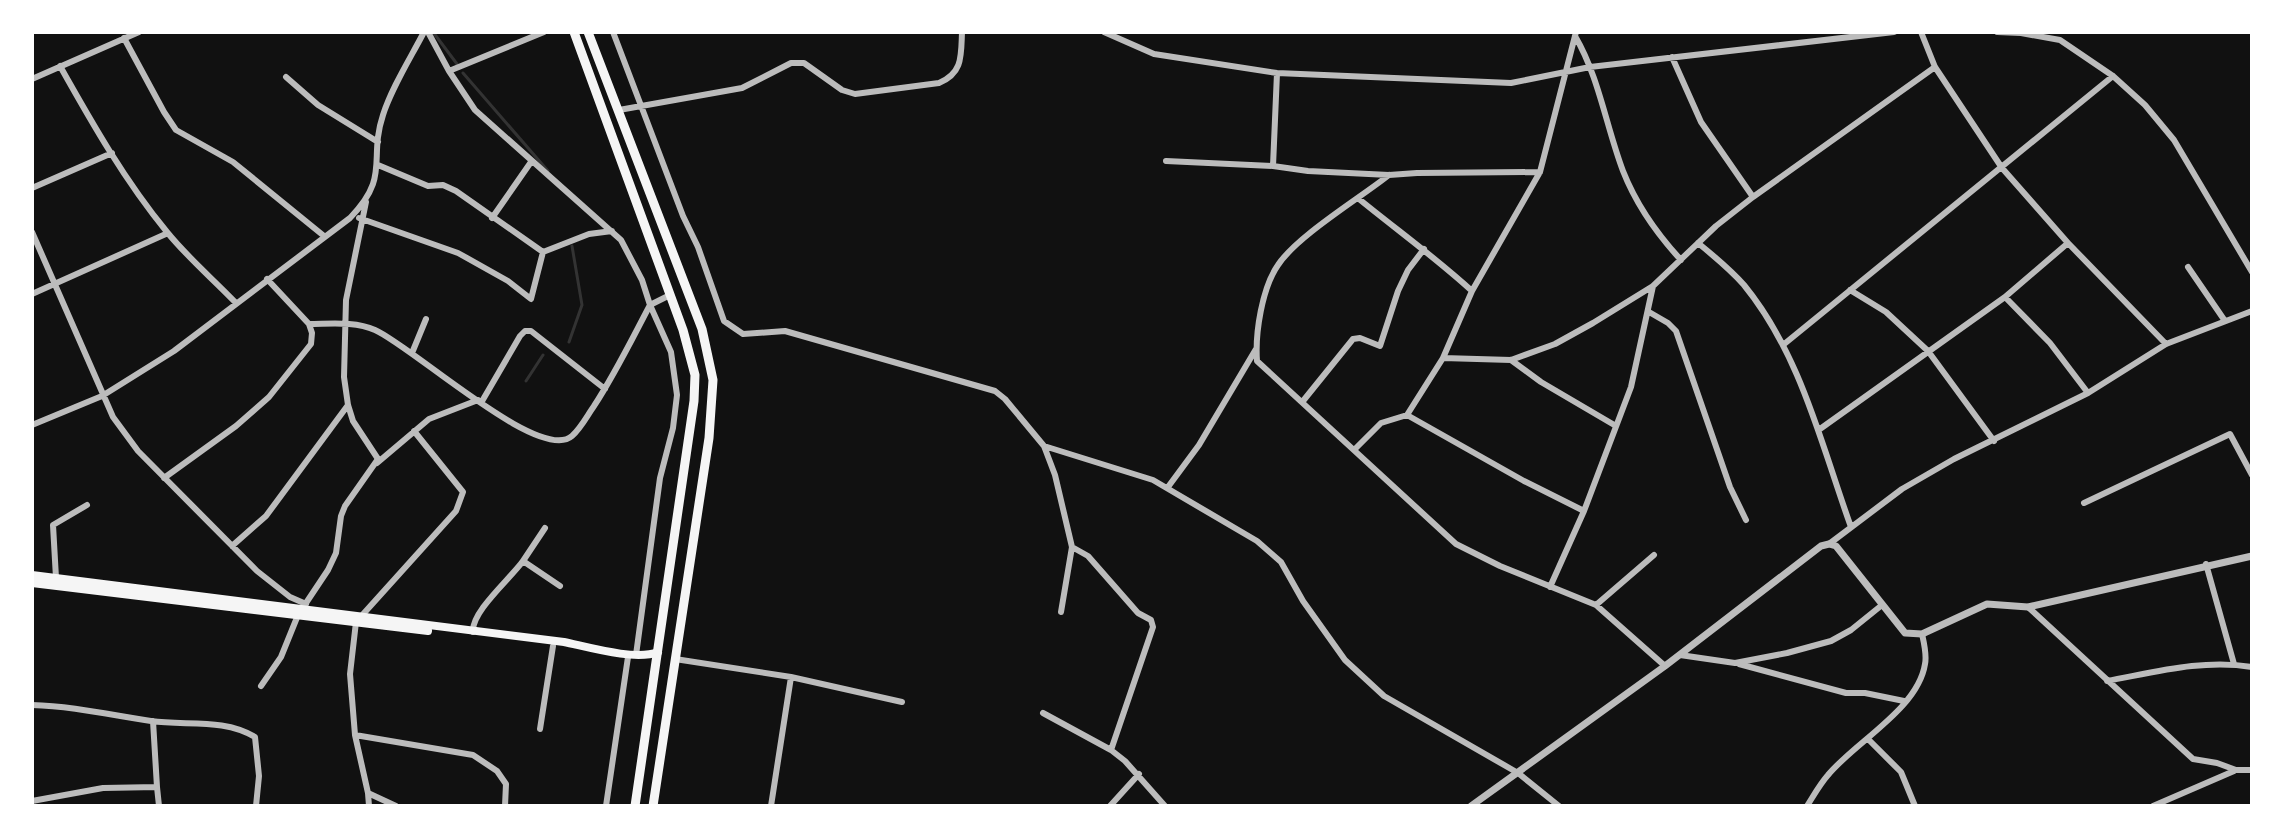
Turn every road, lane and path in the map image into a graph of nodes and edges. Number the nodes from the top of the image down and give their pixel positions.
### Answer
1 (139, 32) edge
2 (426, 32) edge
3 (544, 32) edge
4 (574, 32) edge
5 (588, 32) edge
6 (613, 32) edge
7 (962, 32) edge
8 (1104, 32) edge
9 (1894, 32) edge
10 (1921, 32) edge
11 (1997, 32) edge
12 (1575, 34) edge
13 (124, 38) junction
14 (1672, 57) junction
15 (60, 66) junction
16 (1590, 67) junction
17 (1935, 67) junction
18 (449, 71) junction
19 (1566, 71) junction
20 (1277, 73) junction
21 (2113, 76) junction
22 (286, 77) dead end
23 (32, 79) edge
24 (641, 108) junction
25 (619, 110) junction
26 (378, 142) junction
27 (112, 153) junction
28 (1166, 161) dead end
29 (531, 162) junction
30 (378, 165) junction
31 (1273, 166) junction
32 (2002, 168) junction
33 (1540, 172) junction
34 (1389, 175) junction
35 (32, 188) edge
36 (1753, 197) junction
37 (1359, 199) junction
38 (366, 202) junction
39 (350, 218) junction
40 (362, 218) junction
41 (492, 218) junction
42 (612, 231) junction
43 (32, 232) edge
44 (168, 233) junction
45 (324, 236) junction
46 (1698, 243) junction
47 (2068, 243) junction
48 (1424, 249) junction
49 (543, 252) junction
50 (1681, 260) junction
51 (2188, 267) dead end
52 (2252, 272) edge
53 (267, 279) junction
54 (54, 284) junction
55 (1653, 286) junction
56 (1850, 290) junction
57 (1472, 291) junction
58 (32, 294) edge
59 (670, 295) junction
60 (2005, 297) junction
61 (236, 303) junction
62 (650, 305) junction
63 (2252, 311) edge
64 (1649, 312) junction
65 (426, 319) dead end
66 (2225, 321) junction
67 (309, 324) junction
68 (345, 324) junction
69 (2166, 344) junction
70 (1783, 345) junction
71 (1256, 349) junction
72 (1928, 351) junction
73 (412, 353) junction
74 (1443, 358) junction
75 (1511, 360) junction
76 (605, 389) junction
77 (2088, 393) junction
78 (102, 396) junction
79 (480, 401) junction
80 (1303, 401) junction
81 (348, 405) junction
82 (1407, 415) junction
83 (32, 425) edge
84 (1616, 426) junction
85 (1820, 429) junction
86 (414, 431) junction
87 (1994, 441) junction
88 (1044, 446) junction
89 (1354, 450) junction
90 (374, 466) junction
91 (2252, 475) edge
92 (164, 478) junction
93 (1168, 487) junction
94 (2084, 503) dead end
95 (87, 505) dead end
96 (1584, 511) junction
97 (1746, 520) dead end
98 (1851, 527) junction
99 (545, 528) dead end
100 (1829, 544) junction
101 (232, 546) junction
102 (1072, 547) junction
103 (1654, 555) dead end
104 (2252, 556) edge
105 (523, 561) junction
106 (2206, 564) junction
107 (32, 575) edge
108 (56, 578) junction
109 (32, 583) edge
110 (560, 586) dead end
111 (1550, 587) junction
112 (1596, 605) junction
113 (1882, 605) junction
114 (2028, 607) junction
115 (302, 609) junction
116 (1061, 612) dead end
117 (359, 619) junction
118 (473, 632) junction
119 (1922, 634) junction
120 (553, 646) junction
121 (658, 652) junction
122 (1680, 655) junction
123 (632, 656) junction
124 (675, 659) junction
125 (1735, 663) junction
126 (2234, 664) junction
127 (1665, 666) junction
128 (656, 667) junction
129 (2252, 667) edge
130 (791, 677) junction
131 (2107, 681) junction
132 (261, 686) dead end
133 (1904, 701) junction
134 (902, 702) dead end
135 (32, 705) edge
136 (1043, 713) dead end
137 (153, 721) junction
138 (540, 729) dead end
139 (355, 735) junction
140 (1868, 739) junction
141 (1111, 750) junction
142 (2236, 770) junction
143 (2252, 770) edge
144 (1518, 773) junction
145 (1139, 774) junction
146 (157, 787) junction
147 (368, 793) junction
148 (32, 801) edge
149 (159, 806) edge
150 (256, 806) edge
151 (369, 806) edge
152 (396, 806) edge
153 (505, 806) edge
154 (606, 806) edge
155 (635, 806) edge
156 (653, 806) edge
157 (771, 806) edge
158 (1110, 806) edge
159 (1165, 806) edge
160 (1471, 806) edge
161 (1559, 806) edge
162 (1807, 806) edge
163 (1915, 806) edge
164 (2153, 806) edge

1 - 13 street
2 - 18 street
2 - 26 street
3 - 18 street
4 - 59 main road
5 - 25 main road
6 - 24 street
7 - 24 street
8 - 20 street
9 - 14 street
10 - 17 street
11 - 21 street
12 - 16 street
12 - 19 street
13 - 15 street
13 - 45 street
14 - 16 street
14 - 36 street
15 - 23 street
15 - 27 street
16 - 19 street
16 - 50 street
17 - 32 street
17 - 36 street
18 - 29 street
19 - 20 street
19 - 33 street
20 - 31 street
21 - 32 street
21 - 52 street
22 - 26 street
24 - 25 street
24 - 88 street
25 - 124 main road
26 - 30 street
27 - 35 street
27 - 44 street
28 - 31 street
29 - 41 street
29 - 42 street
30 - 38 street
30 - 41 street
31 - 34 street
32 - 47 street
32 - 56 street
33 - 34 street
33 - 57 street
34 - 37 street
36 - 46 street
37 - 48 street
37 - 71 street
38 - 39 street
38 - 40 street
39 - 40 street
39 - 45 street
40 - 49 street
40 - 68 street
41 - 49 street
42 - 49 street
42 - 62 street
43 - 54 street
44 - 54 street
44 - 61 street
45 - 53 street
46 - 50 street
46 - 70 street
47 - 60 street
47 - 69 street
48 - 57 street
48 - 80 street
50 - 55 street
51 - 66 street
53 - 61 street
53 - 67 street
54 - 58 street
54 - 78 street
55 - 64 street
55 - 75 street
56 - 70 street
56 - 72 street
57 - 74 street
59 - 62 street
59 - 121 main road
60 - 72 street
60 - 77 street
61 - 78 street
62 - 76 street
62 - 123 street
63 - 66 street
64 - 84 street
64 - 97 street
65 - 73 street
66 - 69 street
67 - 68 street
67 - 92 street
68 - 73 street
68 - 81 street
69 - 77 street
70 - 85 street
71 - 80 street
71 - 93 street
72 - 85 street
72 - 87 street
73 - 79 street
74 - 75 street
74 - 82 street
75 - 84 street
76 - 79 street
76 - 79 street
77 - 87 street
78 - 83 street
78 - 92 street
79 - 86 street
80 - 89 street
81 - 90 street
81 - 101 street
82 - 89 street
82 - 96 street
84 - 96 street
85 - 98 street
86 - 90 street
86 - 117 street
87 - 98 street
88 - 93 street
88 - 102 street
89 - 111 street
90 - 115 street
91 - 94 street
92 - 101 street
93 - 144 street
95 - 108 street
96 - 111 street
98 - 100 street
99 - 105 street
100 - 113 street
100 - 122 street
101 - 115 street
102 - 116 street
102 - 141 street
103 - 112 street
104 - 106 street
105 - 110 street
105 - 118 street
106 - 114 street
106 - 126 street
107 - 108 main road
108 - 115 main road
109 - 115 main road
111 - 112 street
112 - 127 street
113 - 119 street
113 - 125 street
114 - 119 street
114 - 131 street
115 - 117 main road
115 - 132 street
117 - 118 main road
117 - 120 main road
117 - 139 street
118 - 123 main road
119 - 133 street
120 - 123 main road
120 - 138 street
121 - 123 main road
121 - 128 main road
122 - 125 street
122 - 127 street
123 - 128 main road
123 - 154 street
124 - 130 street
124 - 156 main road
125 - 133 street
126 - 129 street
126 - 131 street
127 - 144 street
128 - 155 main road
130 - 134 street
130 - 157 street
131 - 142 street
133 - 140 street
135 - 137 street
136 - 141 street
137 - 146 street
137 - 150 street
139 - 147 street
139 - 153 street
140 - 162 street
140 - 163 street
141 - 145 street
142 - 143 street
142 - 164 street
144 - 160 street
144 - 161 street
145 - 158 street
145 - 159 street
146 - 148 street
146 - 149 street
147 - 151 street
147 - 152 street

